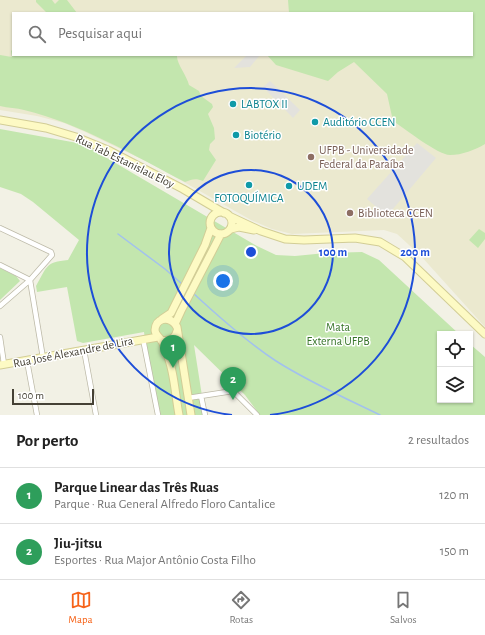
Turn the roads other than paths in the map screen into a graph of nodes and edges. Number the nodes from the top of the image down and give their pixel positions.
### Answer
1 (0, 120) edge
2 (201, 199) junction
3 (226, 214) junction
4 (213, 216) junction
5 (0, 228) edge
6 (211, 228) junction
7 (231, 229) junction
8 (261, 232) junction
9 (221, 234) junction
10 (0, 265) edge
11 (30, 280) junction
12 (0, 306) edge
13 (158, 324) junction
14 (175, 324) junction
15 (177, 331) junction
16 (485, 334) edge
17 (0, 336) edge
18 (145, 338) junction
19 (160, 338) junction
20 (84, 350) junction
21 (43, 358) junction
22 (27, 361) junction
23 (2, 365) edge
24 (201, 396) junction
25 (188, 398) junction
26 (37, 415) edge
27 (96, 415) edge
28 (158, 415) edge
29 (179, 415) edge
30 (191, 415) edge
31 (205, 415) edge
32 (257, 415) edge

1 - 2 street, Rua Tab Estanislau Eloy
2 - 3 street, Rua Tab Estanislau Eloy
2 - 4 street, Rua Tab Estanislau Eloy
3 - 4 street
3 - 7 street
3 - 8 street, Rua Tab Estanislau Eloy
4 - 6 street
5 - 11 street
6 - 9 street
6 - 13 street, Rua José Alexandre de Lira
7 - 8 street, Rua Tab Estanislau Eloy
7 - 9 street
8 - 16 street, Rua Tab Estanislau Eloy
9 - 14 street
10 - 11 street
11 - 12 street
11 - 21 street
13 - 14 street
13 - 18 street, Rua José Alexandre de Lira
13 - 19 street
14 - 15 street
15 - 19 street
15 - 25 street
17 - 23 street
18 - 19 street, Rua José Alexandre de Lira
18 - 20 street, Rua José Alexandre de Lira
18 - 28 street
19 - 29 street
20 - 21 street, Rua José Alexandre de Lira
20 - 27 street
21 - 22 street, Rua José Alexandre de Lira
22 - 23 street, Rua José Alexandre de Lira
22 - 26 street
24 - 25 street
24 - 31 street
24 - 32 street
25 - 30 street

